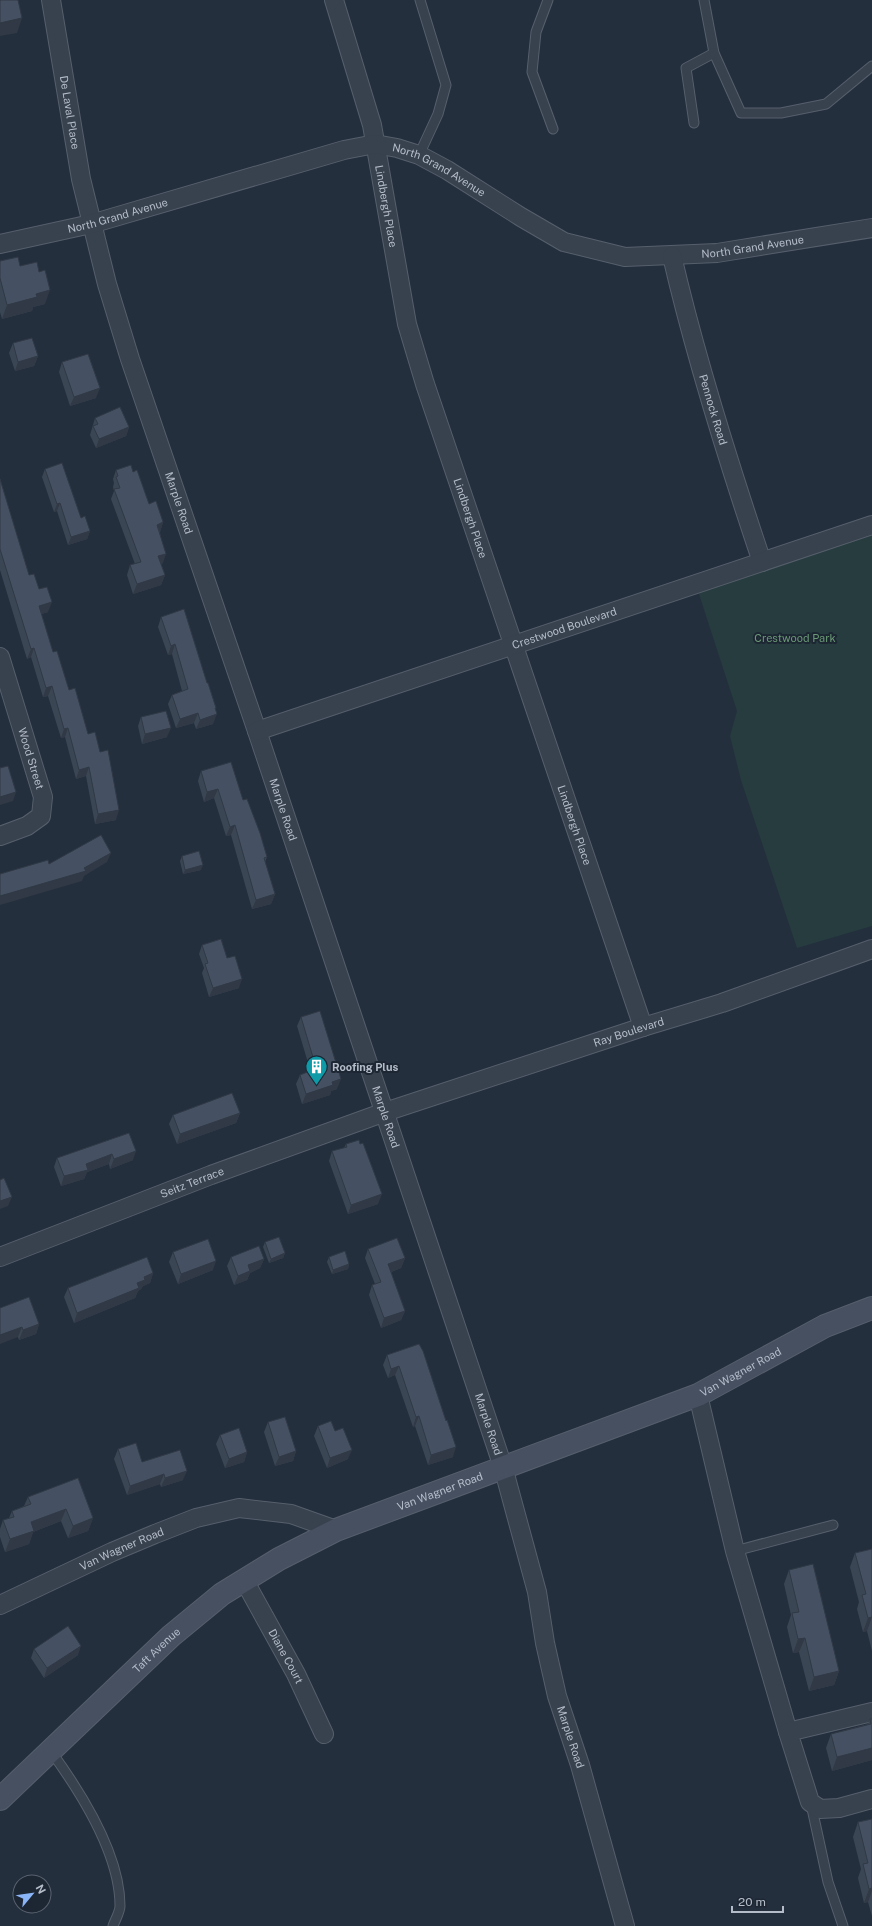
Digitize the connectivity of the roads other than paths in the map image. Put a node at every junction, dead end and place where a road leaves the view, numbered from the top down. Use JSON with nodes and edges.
{"nodes":[{"id":1,"x":52,"y":0,"type":"edge"},
{"id":2,"x":334,"y":0,"type":"edge"},
{"id":3,"x":420,"y":0,"type":"edge"},
{"id":4,"x":548,"y":0,"type":"edge"},
{"id":5,"x":704,"y":0,"type":"edge"},
{"id":6,"x":714,"y":53,"type":"junction"},
{"id":7,"x":872,"y":66,"type":"edge"},
{"id":8,"x":694,"y":123,"type":"dead end"},
{"id":9,"x":553,"y":129,"type":"dead end"},
{"id":10,"x":375,"y":144,"type":"junction"},
{"id":11,"x":419,"y":155,"type":"junction"},
{"id":12,"x":91,"y":224,"type":"junction"},
{"id":13,"x":872,"y":228,"type":"edge"},
{"id":14,"x":0,"y":244,"type":"edge"},
{"id":15,"x":672,"y":256,"type":"junction"},
{"id":16,"x":872,"y":525,"type":"edge"},
{"id":17,"x":762,"y":562,"type":"junction"},
{"id":18,"x":513,"y":645,"type":"junction"},
{"id":19,"x":0,"y":657,"type":"edge"},
{"id":20,"x":257,"y":731,"type":"junction"},
{"id":21,"x":0,"y":836,"type":"edge"},
{"id":22,"x":872,"y":950,"type":"edge"},
{"id":23,"x":643,"y":1027,"type":"junction"},
{"id":24,"x":385,"y":1112,"type":"junction"},
{"id":25,"x":0,"y":1257,"type":"edge"},
{"id":26,"x":872,"y":1308,"type":"edge"},
{"id":27,"x":698,"y":1395,"type":"junction"},
{"id":28,"x":503,"y":1467,"type":"junction"},
{"id":29,"x":833,"y":1525,"type":"dead end"},
{"id":30,"x":336,"y":1530,"type":"junction"},
{"id":31,"x":735,"y":1551,"type":"junction"},
{"id":32,"x":244,"y":1580,"type":"junction"},
{"id":33,"x":0,"y":1605,"type":"edge"},
{"id":34,"x":872,"y":1712,"type":"edge"},
{"id":35,"x":788,"y":1732,"type":"junction"},
{"id":36,"x":324,"y":1734,"type":"dead end"},
{"id":37,"x":50,"y":1750,"type":"junction"},
{"id":38,"x":0,"y":1799,"type":"edge"},
{"id":39,"x":872,"y":1799,"type":"edge"},
{"id":40,"x":810,"y":1802,"type":"junction"},
{"id":41,"x":113,"y":1926,"type":"edge"},
{"id":42,"x":625,"y":1926,"type":"edge"},
{"id":43,"x":843,"y":1926,"type":"edge"}],
"edges":[{"from":1,"to":12,"type":"street","name":"De Laval Place"},
{"from":2,"to":10,"type":"street","name":"Lindbergh Place"},
{"from":3,"to":11,"type":"lane"},
{"from":4,"to":9,"type":"lane"},
{"from":5,"to":6,"type":"lane"},
{"from":6,"to":7,"type":"lane"},
{"from":6,"to":8,"type":"lane"},
{"from":10,"to":11,"type":"street","name":"North Grand Avenue"},
{"from":10,"to":12,"type":"street","name":"North Grand Avenue"},
{"from":10,"to":18,"type":"street","name":"Lindbergh Place"},
{"from":11,"to":15,"type":"street","name":"North Grand Avenue"},
{"from":12,"to":14,"type":"street","name":"North Grand Avenue"},
{"from":12,"to":20,"type":"street","name":"Marple Road"},
{"from":13,"to":15,"type":"street","name":"North Grand Avenue"},
{"from":15,"to":17,"type":"street","name":"Pennock Road"},
{"from":16,"to":17,"type":"street","name":"Crestwood Boulevard"},
{"from":17,"to":18,"type":"street","name":"Crestwood Boulevard"},
{"from":18,"to":20,"type":"street","name":"Crestwood Boulevard"},
{"from":18,"to":23,"type":"street","name":"Lindbergh Place"},
{"from":19,"to":21,"type":"street","name":"Wood Street"},
{"from":20,"to":24,"type":"street","name":"Marple Road"},
{"from":22,"to":23,"type":"street","name":"Ray Boulevard"},
{"from":23,"to":24,"type":"street","name":"Ray Boulevard"},
{"from":24,"to":25,"type":"street","name":"Seitz Terrace"},
{"from":24,"to":28,"type":"street","name":"Marple Road"},
{"from":26,"to":27,"type":"street","name":"Van Wagner Road"},
{"from":27,"to":28,"type":"street","name":"Van Wagner Road"},
{"from":27,"to":31,"type":"street"},
{"from":28,"to":30,"type":"street","name":"Van Wagner Road"},
{"from":28,"to":42,"type":"street","name":"Marple Road"},
{"from":29,"to":31,"type":"lane"},
{"from":30,"to":32,"type":"street","name":"Taft Avenue"},
{"from":30,"to":33,"type":"street","name":"Van Wagner Road"},
{"from":31,"to":35,"type":"street"},
{"from":32,"to":36,"type":"street","name":"Diane Court"},
{"from":32,"to":37,"type":"street","name":"Taft Avenue"},
{"from":34,"to":35,"type":"street"},
{"from":35,"to":40,"type":"street"},
{"from":37,"to":38,"type":"street","name":"Taft Avenue"},
{"from":37,"to":41,"type":"lane"},
{"from":39,"to":40,"type":"street"},
{"from":40,"to":43,"type":"lane"}]}
